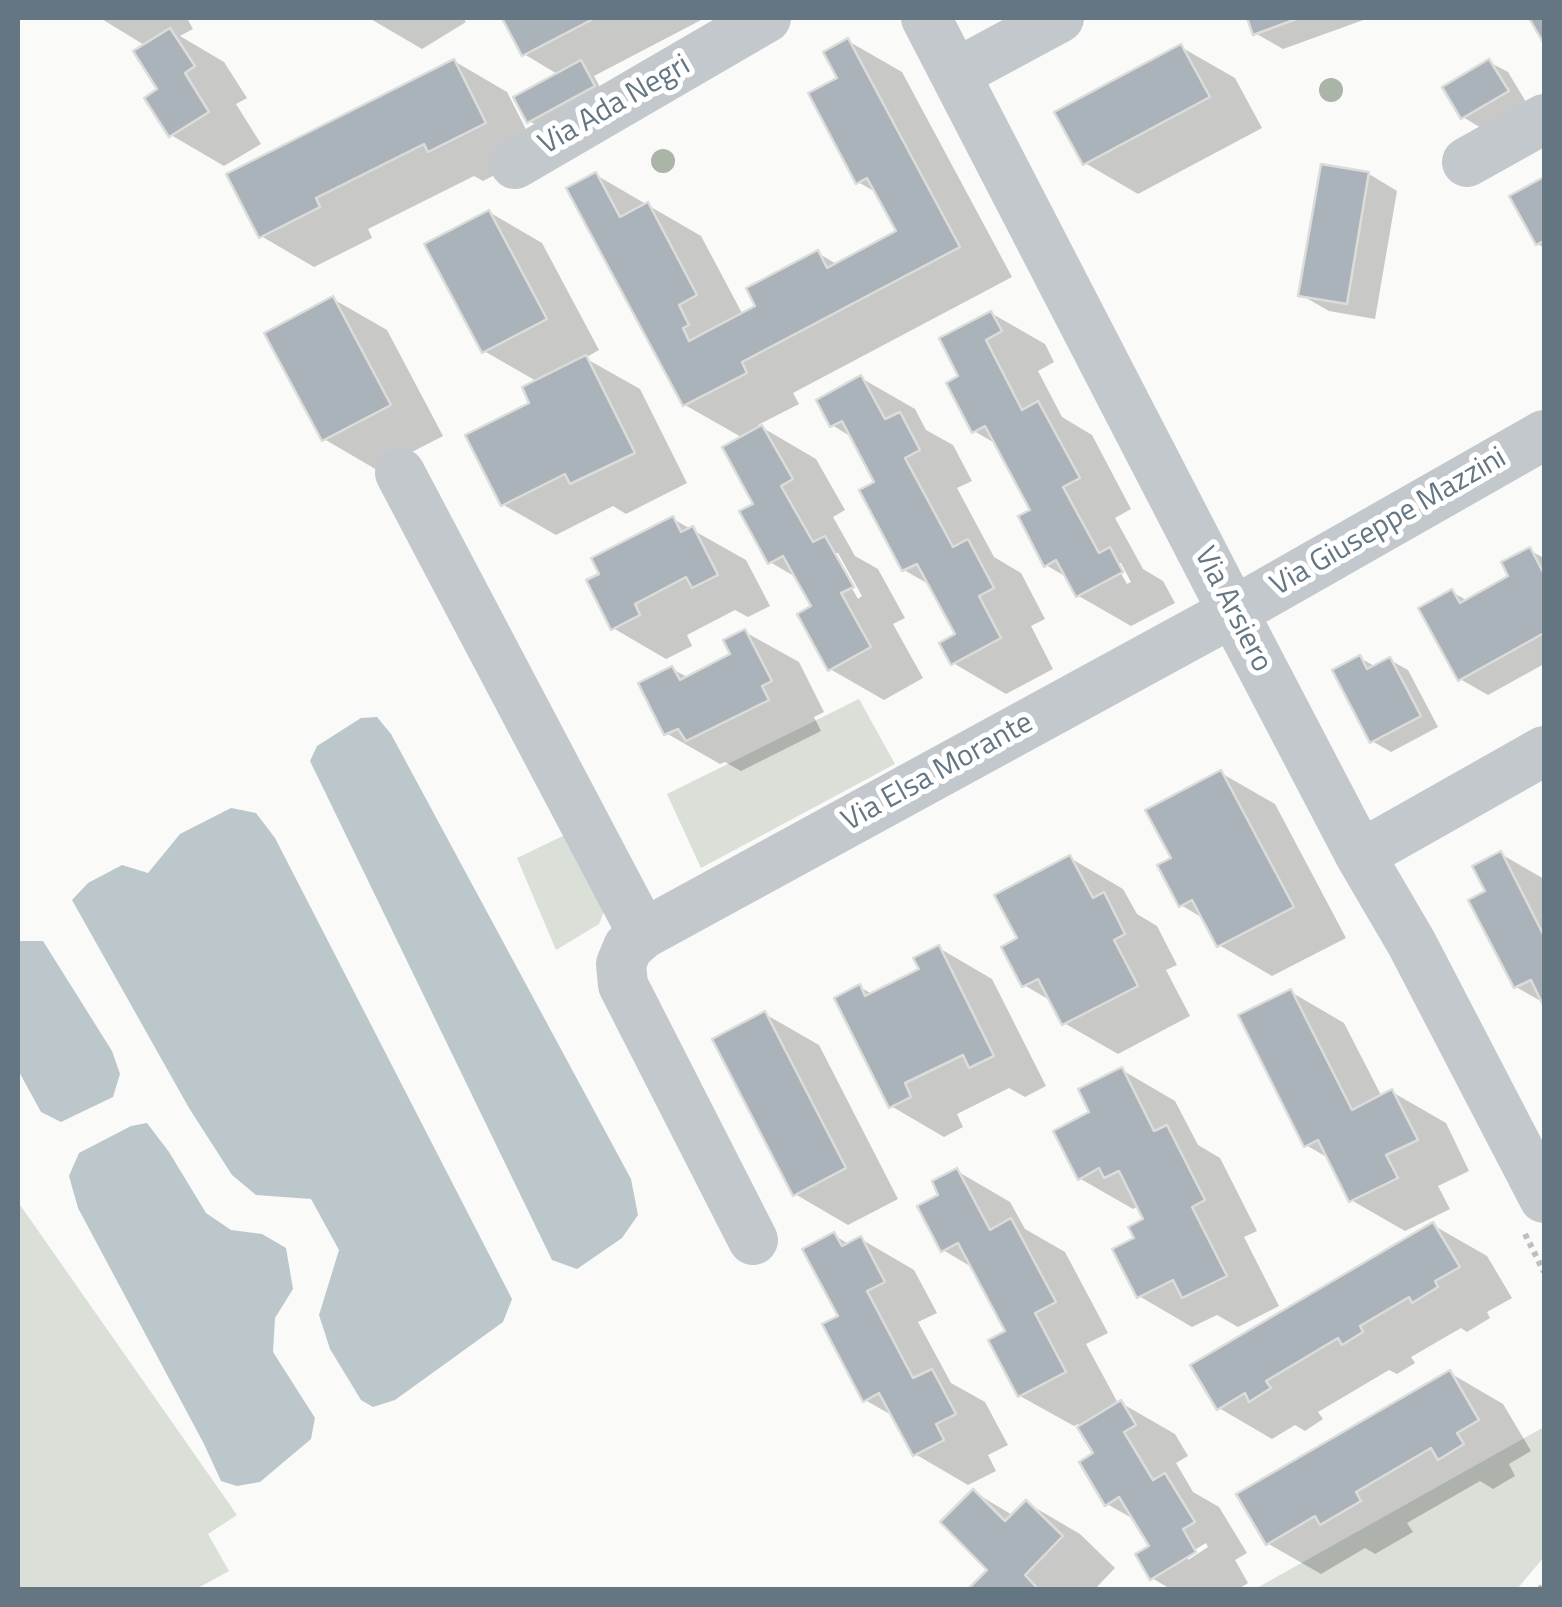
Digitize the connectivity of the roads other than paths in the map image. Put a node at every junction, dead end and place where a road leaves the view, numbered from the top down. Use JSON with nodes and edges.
{"nodes":[{"id":1,"x":766,"y":18,"type":"edge"},
{"id":2,"x":926,"y":18,"type":"edge"},
{"id":3,"x":1059,"y":18,"type":"edge"},
{"id":4,"x":955,"y":74,"type":"junction"},
{"id":5,"x":1544,"y":119,"type":"edge"},
{"id":6,"x":1467,"y":162,"type":"dead end"},
{"id":7,"x":515,"y":164,"type":"dead end"},
{"id":8,"x":1544,"y":434,"type":"edge"},
{"id":9,"x":400,"y":473,"type":"dead end"},
{"id":10,"x":1232,"y":612,"type":"junction"},
{"id":11,"x":1544,"y":751,"type":"edge"},
{"id":12,"x":1360,"y":855,"type":"junction"},
{"id":13,"x":642,"y":934,"type":"junction"},
{"id":14,"x":1544,"y":1198,"type":"edge"},
{"id":15,"x":753,"y":1240,"type":"dead end"}],
"edges":[{"from":1,"to":7,"type":"street","name":"Via Ada Negri"},
{"from":2,"to":4,"type":"street","name":"Via Arsiero"},
{"from":3,"to":4,"type":"street"},
{"from":4,"to":10,"type":"street","name":"Via Arsiero"},
{"from":5,"to":6,"type":"street"},
{"from":8,"to":10,"type":"street","name":"Via Giuseppe Mazzini"},
{"from":9,"to":13,"type":"street"},
{"from":10,"to":12,"type":"street","name":"Via Arsiero"},
{"from":10,"to":13,"type":"street","name":"Via Elsa Morante"},
{"from":11,"to":12,"type":"street"},
{"from":12,"to":14,"type":"street","name":"Via Arsiero"},
{"from":13,"to":15,"type":"street"}]}
